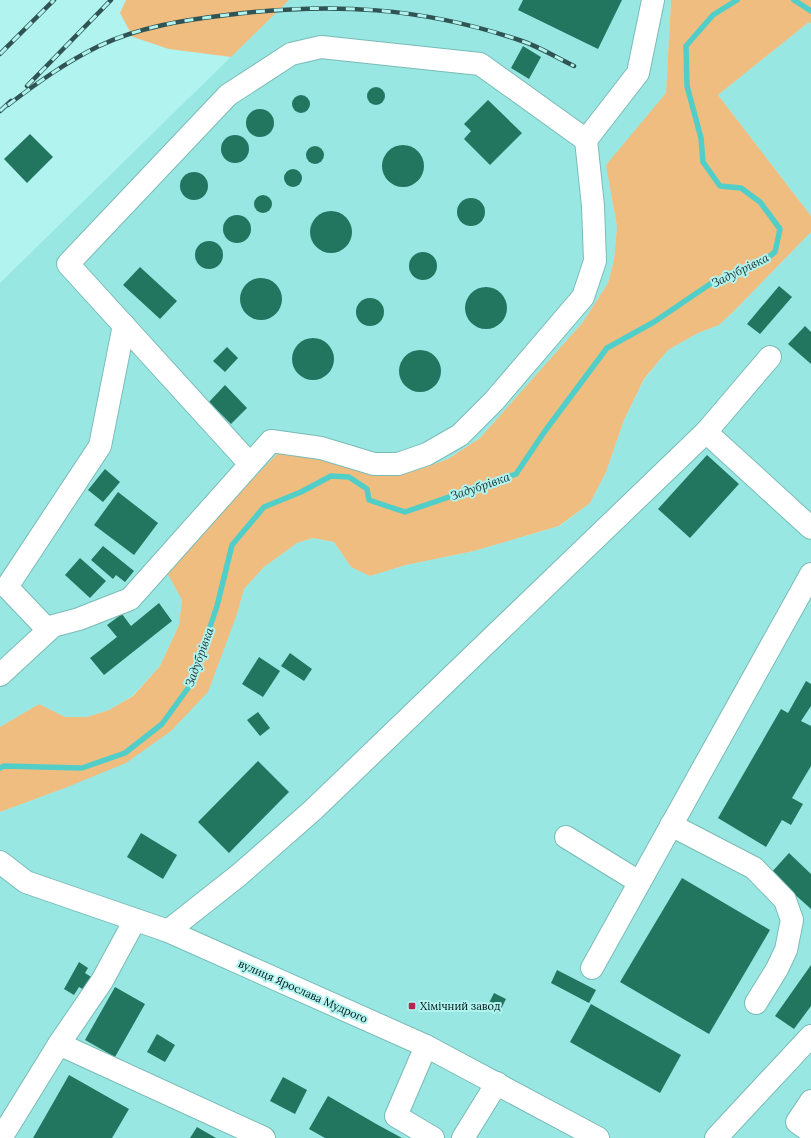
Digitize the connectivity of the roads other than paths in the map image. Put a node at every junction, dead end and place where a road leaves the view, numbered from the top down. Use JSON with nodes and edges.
{"nodes":[{"id":1,"x":652,"y":0,"type":"edge"},
{"id":2,"x":586,"y":140,"type":"junction"},
{"id":3,"x":124,"y":325,"type":"junction"},
{"id":4,"x":770,"y":357,"type":"dead end"},
{"id":5,"x":706,"y":432,"type":"junction"},
{"id":6,"x":250,"y":464,"type":"junction"},
{"id":7,"x":811,"y":528,"type":"edge"},
{"id":8,"x":811,"y":574,"type":"edge"},
{"id":9,"x":3,"y":590,"type":"edge"},
{"id":10,"x":48,"y":630,"type":"junction"},
{"id":11,"x":0,"y":675,"type":"edge"},
{"id":12,"x":672,"y":825,"type":"junction"},
{"id":13,"x":566,"y":837,"type":"dead end"},
{"id":14,"x":0,"y":862,"type":"edge"},
{"id":15,"x":640,"y":882,"type":"junction"},
{"id":16,"x":135,"y":920,"type":"junction"},
{"id":17,"x":168,"y":931,"type":"junction"},
{"id":18,"x":592,"y":968,"type":"dead end"},
{"id":19,"x":756,"y":1002,"type":"dead end"},
{"id":20,"x":811,"y":1036,"type":"edge"},
{"id":21,"x":60,"y":1044,"type":"junction"},
{"id":22,"x":426,"y":1046,"type":"junction"},
{"id":23,"x":497,"y":1083,"type":"junction"},
{"id":24,"x":811,"y":1101,"type":"edge"},
{"id":25,"x":811,"y":1132,"type":"edge"},
{"id":26,"x":1,"y":1138,"type":"edge"},
{"id":27,"x":264,"y":1138,"type":"edge"},
{"id":28,"x":434,"y":1138,"type":"edge"},
{"id":29,"x":463,"y":1138,"type":"edge"},
{"id":30,"x":598,"y":1138,"type":"edge"},
{"id":31,"x":716,"y":1138,"type":"edge"}],
"edges":[{"from":1,"to":2,"type":"main road"},
{"from":2,"to":3,"type":"main road"},
{"from":2,"to":6,"type":"main road"},
{"from":3,"to":6,"type":"main road"},
{"from":3,"to":9,"type":"main road"},
{"from":4,"to":5,"type":"main road"},
{"from":5,"to":7,"type":"main road"},
{"from":5,"to":17,"type":"main road"},
{"from":6,"to":10,"type":"main road"},
{"from":8,"to":12,"type":"main road"},
{"from":9,"to":10,"type":"main road"},
{"from":10,"to":11,"type":"main road"},
{"from":12,"to":15,"type":"main road"},
{"from":12,"to":19,"type":"main road"},
{"from":13,"to":15,"type":"main road"},
{"from":14,"to":16,"type":"main road","name":"вулиця Ярослава Мудрого"},
{"from":15,"to":18,"type":"main road"},
{"from":16,"to":17,"type":"main road","name":"вулиця Ярослава Мудрого"},
{"from":16,"to":21,"type":"main road"},
{"from":17,"to":22,"type":"main road","name":"вулиця Ярослава Мудрого"},
{"from":20,"to":31,"type":"main road"},
{"from":21,"to":26,"type":"main road"},
{"from":21,"to":27,"type":"main road"},
{"from":22,"to":23,"type":"main road","name":"вулиця Ярослава Мудрого"},
{"from":22,"to":28,"type":"main road"},
{"from":23,"to":29,"type":"main road"},
{"from":23,"to":30,"type":"main road","name":"вулиця Ярослава Мудрого"},
{"from":24,"to":25,"type":"main road"}]}
